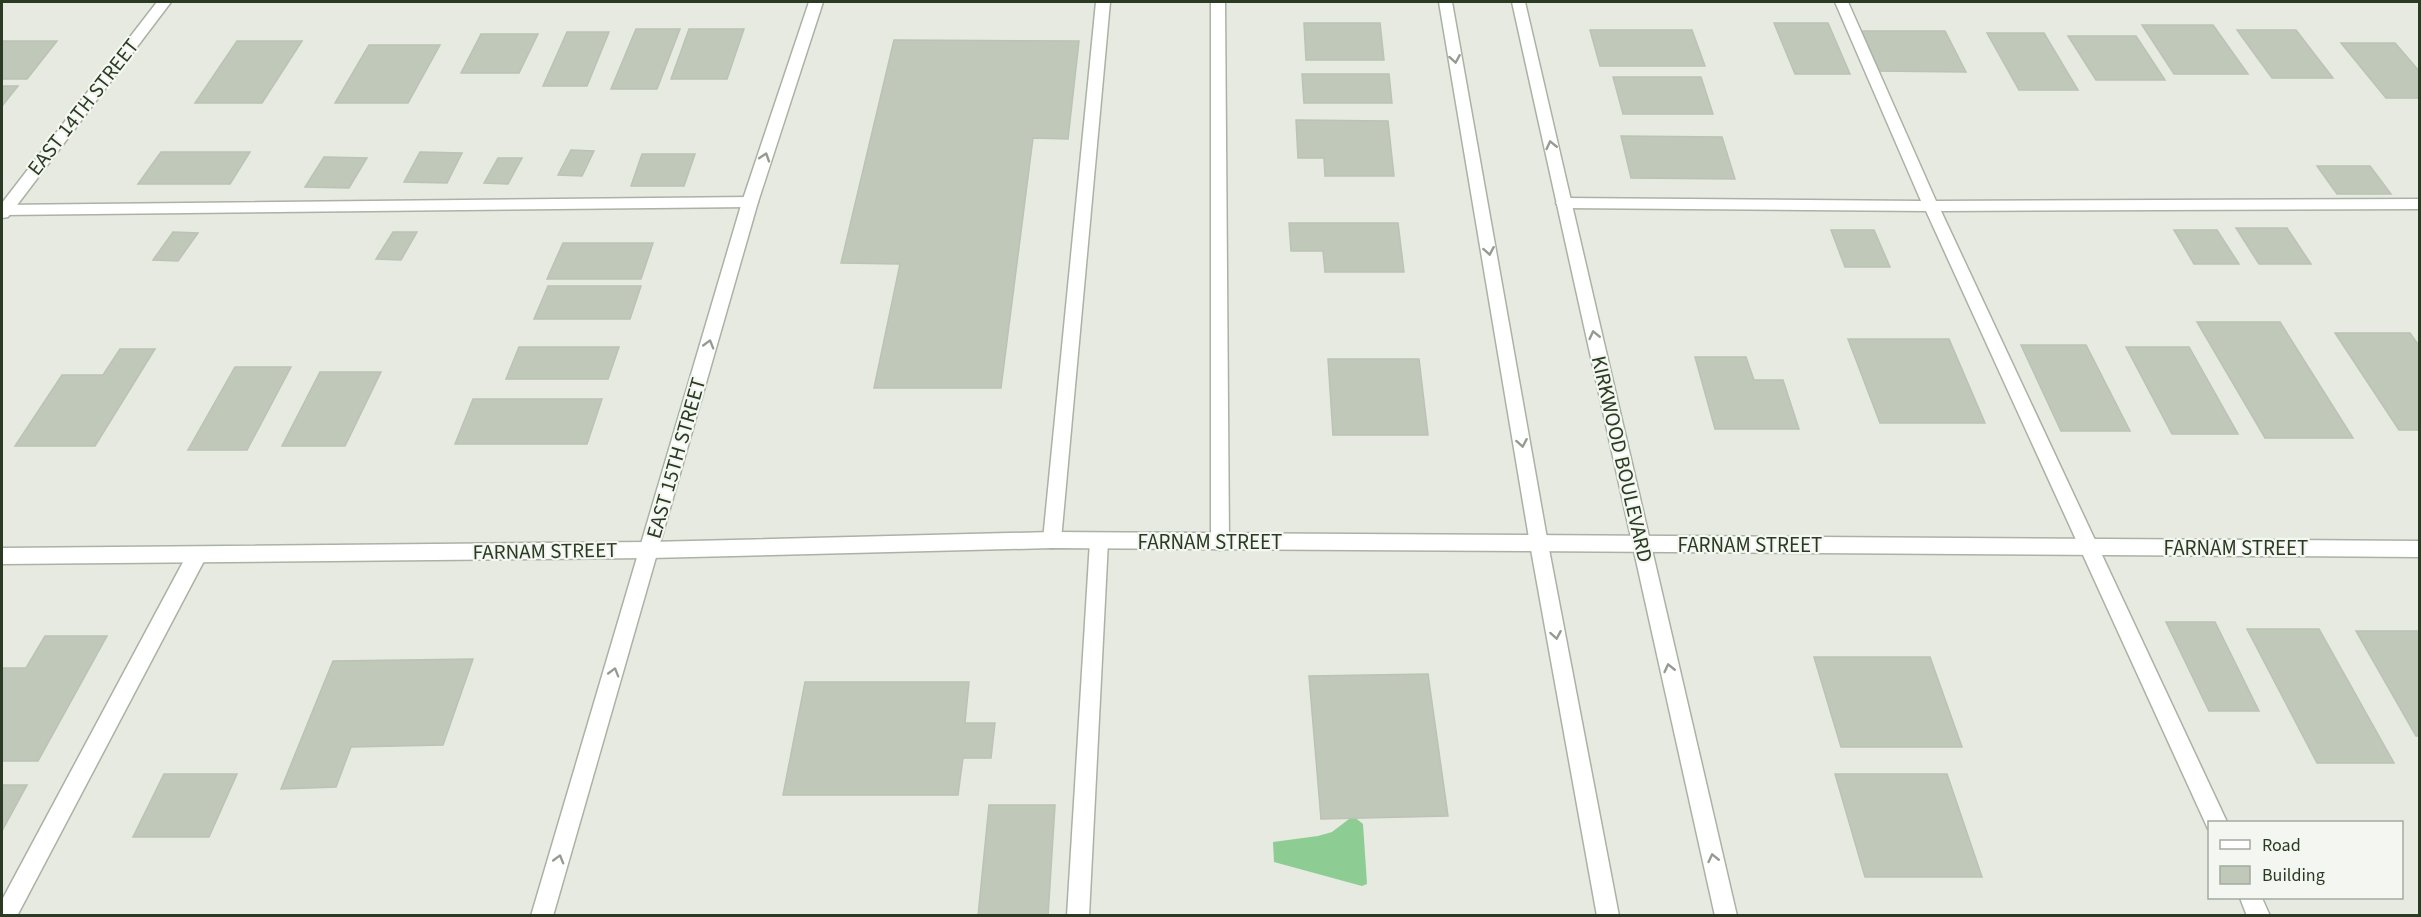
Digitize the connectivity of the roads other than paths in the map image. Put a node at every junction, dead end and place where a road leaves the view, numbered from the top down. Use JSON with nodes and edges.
{"nodes":[{"id":1,"x":164,"y":2,"type":"edge"},
{"id":2,"x":816,"y":2,"type":"edge"},
{"id":3,"x":1103,"y":2,"type":"edge"},
{"id":4,"x":1218,"y":2,"type":"edge"},
{"id":5,"x":1445,"y":2,"type":"edge"},
{"id":6,"x":1518,"y":2,"type":"edge"},
{"id":7,"x":1841,"y":2,"type":"edge"},
{"id":8,"x":750,"y":202,"type":"junction"},
{"id":9,"x":1564,"y":203,"type":"junction"},
{"id":10,"x":2420,"y":204,"type":"edge"},
{"id":11,"x":1931,"y":206,"type":"junction"},
{"id":12,"x":2,"y":211,"type":"edge"},
{"id":13,"x":1052,"y":540,"type":"junction"},
{"id":14,"x":1098,"y":541,"type":"junction"},
{"id":15,"x":1221,"y":542,"type":"junction"},
{"id":16,"x":1539,"y":544,"type":"junction"},
{"id":17,"x":1641,"y":544,"type":"junction"},
{"id":18,"x":2089,"y":547,"type":"junction"},
{"id":19,"x":2420,"y":549,"type":"edge"},
{"id":20,"x":650,"y":550,"type":"junction"},
{"id":21,"x":197,"y":555,"type":"junction"},
{"id":22,"x":2,"y":556,"type":"edge"},
{"id":23,"x":2217,"y":821,"type":"edge"},
{"id":24,"x":2252,"y":899,"type":"edge"},
{"id":25,"x":6,"y":915,"type":"edge"},
{"id":26,"x":542,"y":915,"type":"edge"},
{"id":27,"x":1078,"y":915,"type":"edge"},
{"id":28,"x":1608,"y":915,"type":"edge"},
{"id":29,"x":1726,"y":915,"type":"edge"},
{"id":30,"x":2259,"y":915,"type":"edge"}],
"edges":[{"from":1,"to":12,"type":"street","name":"EAST 14TH STREET"},
{"from":8,"to":2,"type":"street","name":"EAST 15TH STREET","one_way":true},
{"from":3,"to":13,"type":"street"},
{"from":4,"to":15,"type":"street"},
{"from":5,"to":16,"type":"street","one_way":true},
{"from":9,"to":6,"type":"street","name":"KIRKWOOD BOULEVARD","one_way":true},
{"from":7,"to":11,"type":"street"},
{"from":8,"to":12,"type":"street"},
{"from":20,"to":8,"type":"street","name":"EAST 15TH STREET","one_way":true},
{"from":9,"to":11,"type":"street"},
{"from":17,"to":9,"type":"street","name":"KIRKWOOD BOULEVARD","one_way":true},
{"from":10,"to":11,"type":"street"},
{"from":11,"to":18,"type":"street"},
{"from":13,"to":14,"type":"street","name":"FARNAM STREET"},
{"from":13,"to":20,"type":"street","name":"FARNAM STREET"},
{"from":14,"to":15,"type":"street","name":"FARNAM STREET"},
{"from":14,"to":27,"type":"street"},
{"from":15,"to":16,"type":"street","name":"FARNAM STREET"},
{"from":16,"to":17,"type":"street","name":"FARNAM STREET"},
{"from":16,"to":28,"type":"street","one_way":true},
{"from":17,"to":18,"type":"street","name":"FARNAM STREET"},
{"from":29,"to":17,"type":"street","name":"KIRKWOOD BOULEVARD","one_way":true},
{"from":18,"to":19,"type":"street","name":"FARNAM STREET"},
{"from":18,"to":23,"type":"street"},
{"from":20,"to":21,"type":"street","name":"FARNAM STREET"},
{"from":26,"to":20,"type":"street","name":"EAST 15TH STREET","one_way":true},
{"from":21,"to":22,"type":"street","name":"FARNAM STREET"},
{"from":21,"to":25,"type":"street"},
{"from":24,"to":30,"type":"street"}]}
